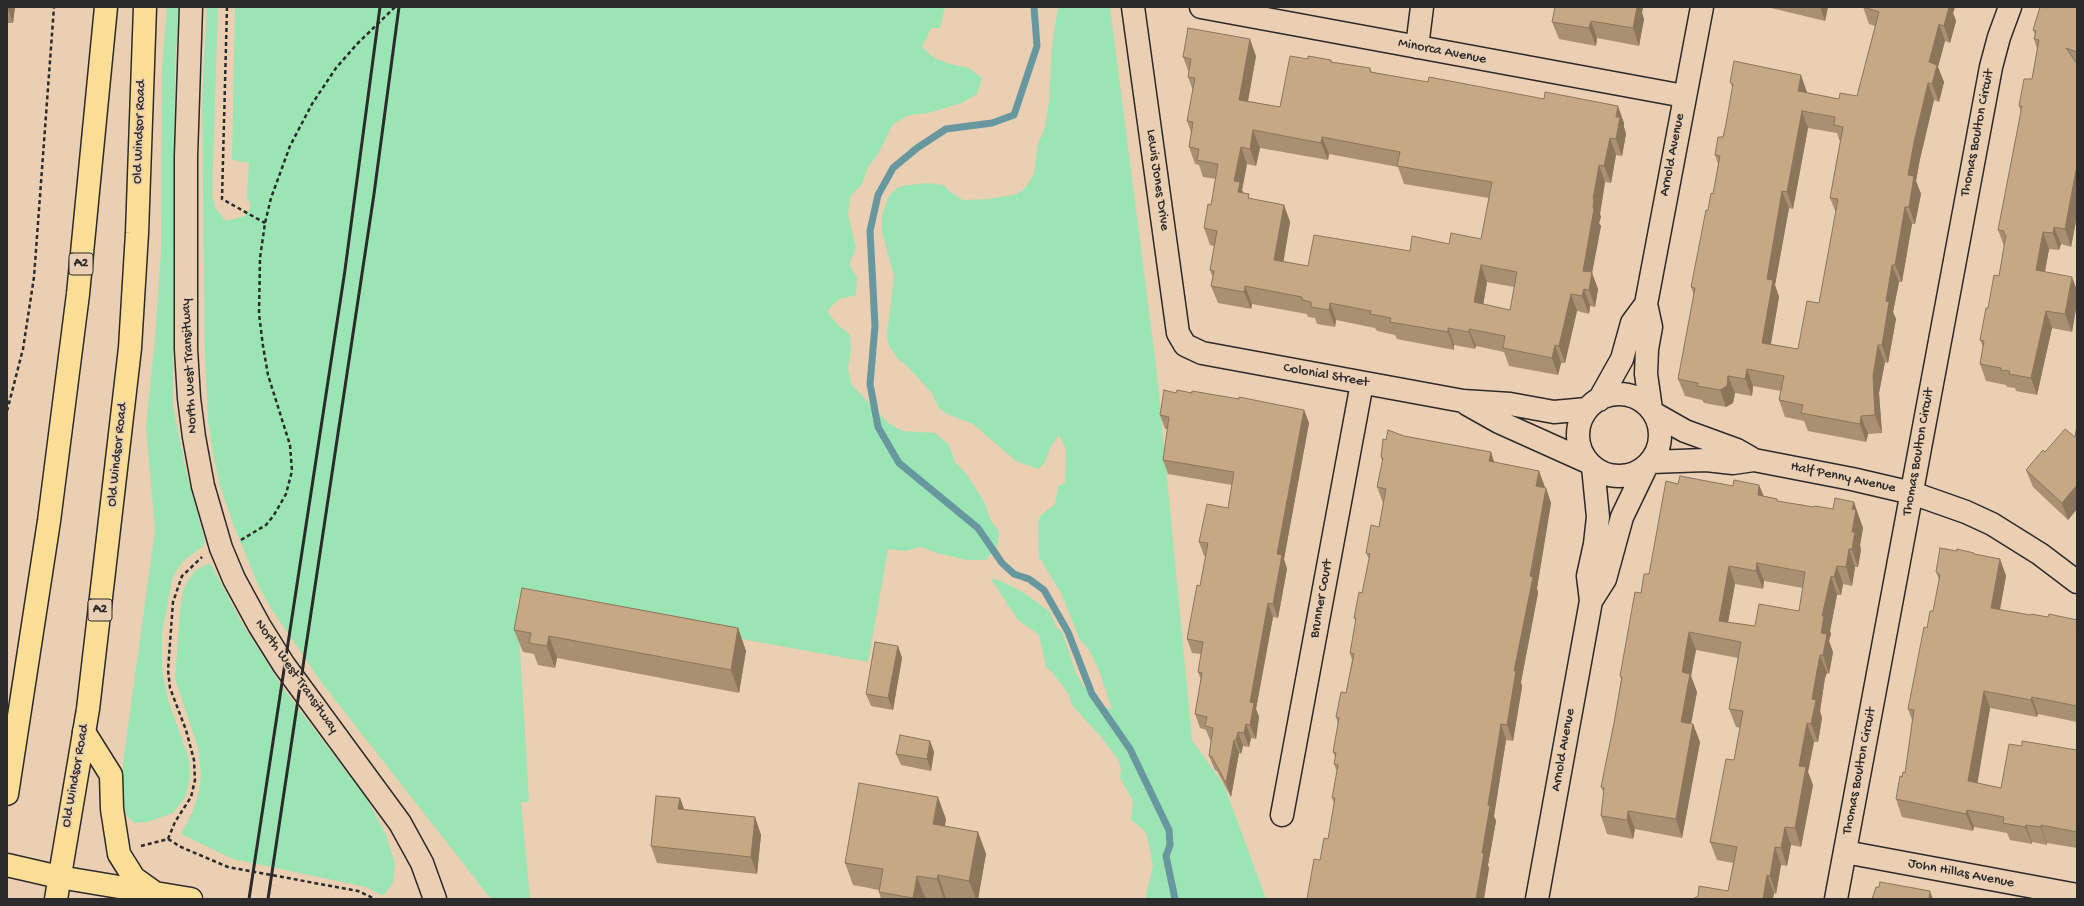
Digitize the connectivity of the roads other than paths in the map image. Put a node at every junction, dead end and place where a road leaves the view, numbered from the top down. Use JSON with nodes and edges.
{"nodes":[{"id":1,"x":106,"y":7,"type":"edge"},
{"id":2,"x":145,"y":7,"type":"edge"},
{"id":3,"x":191,"y":7,"type":"edge"},
{"id":4,"x":1133,"y":7,"type":"edge"},
{"id":5,"x":1201,"y":7,"type":"edge"},
{"id":6,"x":1422,"y":7,"type":"edge"},
{"id":7,"x":1702,"y":7,"type":"edge"},
{"id":8,"x":2010,"y":7,"type":"edge"},
{"id":9,"x":1417,"y":48,"type":"junction"},
{"id":10,"x":1684,"y":96,"type":"junction"},
{"id":11,"x":1646,"y":304,"type":"junction"},
{"id":12,"x":1190,"y":349,"type":"joint"},
{"id":13,"x":1362,"y":382,"type":"junction"},
{"id":14,"x":1463,"y":401,"type":"junction"},
{"id":15,"x":1593,"y":404,"type":"junction"},
{"id":16,"x":1653,"y":412,"type":"junction"},
{"id":17,"x":1754,"y":460,"type":"junction"},
{"id":18,"x":1591,"y":464,"type":"junction"},
{"id":19,"x":1649,"y":464,"type":"junction"},
{"id":20,"x":1912,"y":493,"type":"junction"},
{"id":21,"x":2077,"y":582,"type":"edge"},
{"id":22,"x":1591,"y":601,"type":"junction"},
{"id":23,"x":84,"y":732,"type":"junction"},
{"id":24,"x":11,"y":752,"type":"edge"},
{"id":25,"x":7,"y":794,"type":"edge"},
{"id":26,"x":1282,"y":815,"type":"dead end"},
{"id":27,"x":1845,"y":852,"type":"junction"},
{"id":28,"x":7,"y":865,"type":"edge"},
{"id":29,"x":59,"y":877,"type":"junction"},
{"id":30,"x":155,"y":893,"type":"junction"},
{"id":31,"x":2077,"y":895,"type":"edge"},
{"id":32,"x":56,"y":899,"type":"edge"},
{"id":33,"x":191,"y":899,"type":"edge"},
{"id":34,"x":435,"y":899,"type":"edge"},
{"id":35,"x":1537,"y":899,"type":"edge"},
{"id":36,"x":1836,"y":899,"type":"edge"}],
"edges":[{"from":1,"to":24,"type":"main road","number":"A2"},
{"from":2,"to":23,"type":"main road","name":"Old Windsor Road","number":"A2"},
{"from":3,"to":34,"type":"street","name":"North West Transitway"},
{"from":4,"to":12,"type":"street","name":"Lewis Jones Drive"},
{"from":5,"to":9,"type":"street","name":"Minorca Avenue"},
{"from":6,"to":9,"type":"street"},
{"from":7,"to":10,"type":"street","name":"Arnold Avenue"},
{"from":8,"to":20,"type":"street","name":"Thomas Boulton Circuit"},
{"from":9,"to":10,"type":"street","name":"Minorca Avenue"},
{"from":10,"to":11,"type":"street","name":"Arnold Avenue"},
{"from":11,"to":15,"type":"street","name":"Arnold Avenue"},
{"from":11,"to":16,"type":"street","name":"Arnold Avenue"},
{"from":12,"to":13,"type":"street","name":"Colonial Street"},
{"from":13,"to":14,"type":"street","name":"Colonial Street"},
{"from":13,"to":26,"type":"street","name":"Brunner Court"},
{"from":14,"to":15,"type":"street","name":"Colonial Street"},
{"from":14,"to":18,"type":"street","name":"Colonial Street"},
{"from":15,"to":16,"type":"street"},
{"from":15,"to":18,"type":"street"},
{"from":16,"to":17,"type":"street","name":"Half Penny Avenue"},
{"from":16,"to":19,"type":"street"},
{"from":17,"to":19,"type":"street","name":"Half Penny Avenue"},
{"from":17,"to":20,"type":"street","name":"Half Penny Avenue"},
{"from":18,"to":19,"type":"street"},
{"from":18,"to":22,"type":"street","name":"Arnold Avenue"},
{"from":19,"to":22,"type":"street","name":"Arnold Avenue"},
{"from":20,"to":21,"type":"street","name":"Half Penny Avenue"},
{"from":20,"to":27,"type":"street","name":"Thomas Boulton Circuit"},
{"from":22,"to":35,"type":"street","name":"Arnold Avenue"},
{"from":23,"to":29,"type":"main road","name":"Old Windsor Road","number":"A2"},
{"from":23,"to":30,"type":"main road"},
{"from":24,"to":25,"type":"main road","number":"A2"},
{"from":27,"to":31,"type":"street","name":"John Hillas Avenue"},
{"from":27,"to":36,"type":"street","name":"Thomas Boulton Circuit"},
{"from":28,"to":29,"type":"main road"},
{"from":29,"to":30,"type":"main road"},
{"from":29,"to":32,"type":"main road","name":"Old Windsor Road","number":"A2"},
{"from":30,"to":33,"type":"main road"}]}
